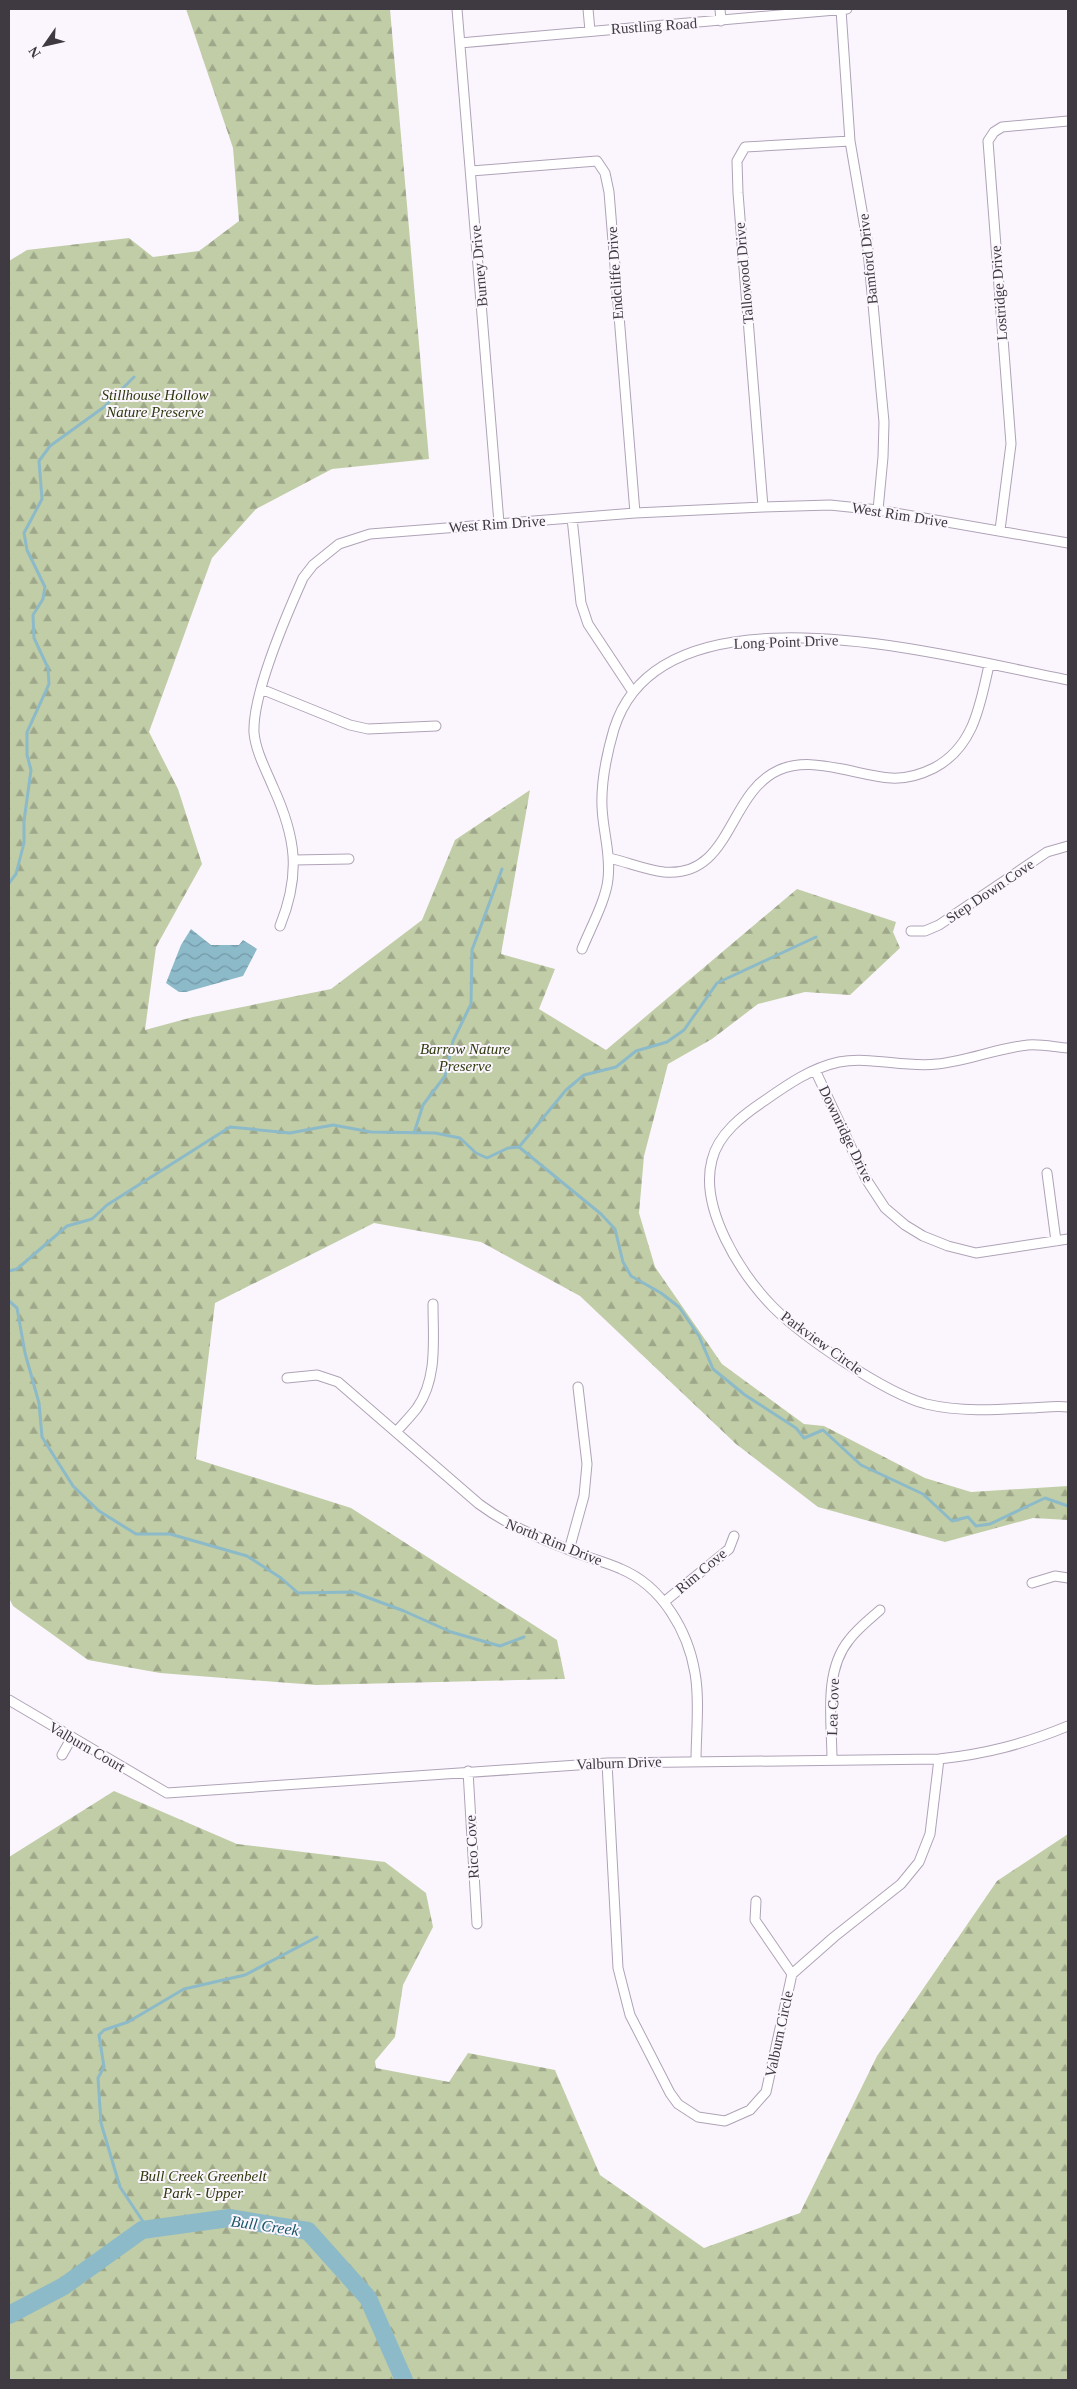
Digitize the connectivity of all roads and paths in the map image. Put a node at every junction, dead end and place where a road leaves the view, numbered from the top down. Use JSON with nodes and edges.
{"nodes":[{"id":1,"x":457,"y":9,"type":"edge"},
{"id":2,"x":588,"y":9,"type":"edge"},
{"id":3,"x":720,"y":9,"type":"edge"},
{"id":4,"x":844,"y":9,"type":"edge"},
{"id":5,"x":721,"y":21,"type":"junction"},
{"id":6,"x":590,"y":31,"type":"junction"},
{"id":7,"x":460,"y":43,"type":"junction"},
{"id":8,"x":1068,"y":121,"type":"edge"},
{"id":9,"x":850,"y":141,"type":"junction"},
{"id":10,"x":471,"y":171,"type":"junction"},
{"id":11,"x":763,"y":507,"type":"junction"},
{"id":12,"x":878,"y":510,"type":"junction"},
{"id":13,"x":635,"y":513,"type":"junction"},
{"id":14,"x":572,"y":518,"type":"junction"},
{"id":15,"x":499,"y":523,"type":"junction"},
{"id":16,"x":1000,"y":530,"type":"junction"},
{"id":17,"x":1068,"y":543,"type":"edge"},
{"id":18,"x":989,"y":665,"type":"junction"},
{"id":19,"x":1068,"y":680,"type":"edge"},
{"id":20,"x":261,"y":689,"type":"junction"},
{"id":21,"x":633,"y":692,"type":"junction"},
{"id":22,"x":436,"y":726,"type":"dead end"},
{"id":23,"x":1068,"y":846,"type":"edge"},
{"id":24,"x":609,"y":858,"type":"junction"},
{"id":25,"x":294,"y":860,"type":"junction"},
{"id":26,"x":349,"y":860,"type":"dead end"},
{"id":27,"x":280,"y":926,"type":"dead end"},
{"id":28,"x":911,"y":931,"type":"dead end"},
{"id":29,"x":582,"y":950,"type":"dead end"},
{"id":30,"x":1068,"y":1048,"type":"edge"},
{"id":31,"x":815,"y":1070,"type":"junction"},
{"id":32,"x":1047,"y":1173,"type":"dead end"},
{"id":33,"x":1068,"y":1239,"type":"edge"},
{"id":34,"x":1056,"y":1241,"type":"junction"},
{"id":35,"x":433,"y":1304,"type":"dead end"},
{"id":36,"x":287,"y":1378,"type":"dead end"},
{"id":37,"x":578,"y":1387,"type":"dead end"},
{"id":38,"x":1068,"y":1407,"type":"edge"},
{"id":39,"x":396,"y":1432,"type":"junction"},
{"id":40,"x":734,"y":1536,"type":"dead end"},
{"id":41,"x":569,"y":1550,"type":"junction"},
{"id":42,"x":1068,"y":1578,"type":"edge"},
{"id":43,"x":1032,"y":1583,"type":"dead end"},
{"id":44,"x":664,"y":1602,"type":"junction"},
{"id":45,"x":880,"y":1610,"type":"dead end"},
{"id":46,"x":9,"y":1700,"type":"edge"},
{"id":47,"x":1068,"y":1726,"type":"edge"},
{"id":48,"x":71,"y":1739,"type":"junction"},
{"id":49,"x":62,"y":1755,"type":"dead end"},
{"id":50,"x":939,"y":1759,"type":"junction"},
{"id":51,"x":832,"y":1760,"type":"junction"},
{"id":52,"x":696,"y":1761,"type":"junction"},
{"id":53,"x":607,"y":1763,"type":"junction"},
{"id":54,"x":468,"y":1771,"type":"junction"},
{"id":55,"x":166,"y":1792,"type":"joint"},
{"id":56,"x":756,"y":1901,"type":"dead end"},
{"id":57,"x":477,"y":1924,"type":"dead end"},
{"id":58,"x":792,"y":1974,"type":"junction"}],
"edges":[{"from":1,"to":7,"type":"street","name":"Burney Drive"},
{"from":2,"to":6,"type":"street"},
{"from":3,"to":5,"type":"street"},
{"from":4,"to":5,"type":"street","name":"Rustling Road"},
{"from":4,"to":9,"type":"street","name":"Bamford Drive"},
{"from":5,"to":6,"type":"street","name":"Rustling Road"},
{"from":6,"to":7,"type":"street","name":"Rustling Road"},
{"from":7,"to":10,"type":"street","name":"Burney Drive"},
{"from":8,"to":16,"type":"street","name":"Lostridge Drive"},
{"from":9,"to":11,"type":"street","name":"Tallowood Drive"},
{"from":9,"to":12,"type":"street","name":"Bamford Drive"},
{"from":10,"to":13,"type":"street","name":"Endcliffe Drive"},
{"from":10,"to":15,"type":"street","name":"Burney Drive"},
{"from":11,"to":12,"type":"street","name":"West Rim Drive"},
{"from":11,"to":13,"type":"street","name":"West Rim Drive"},
{"from":12,"to":16,"type":"street","name":"West Rim Drive"},
{"from":13,"to":14,"type":"street","name":"West Rim Drive"},
{"from":14,"to":15,"type":"street","name":"West Rim Drive"},
{"from":14,"to":21,"type":"street"},
{"from":15,"to":20,"type":"street","name":"West Rim Drive"},
{"from":16,"to":17,"type":"street","name":"West Rim Drive"},
{"from":18,"to":19,"type":"street","name":"Long Point Drive"},
{"from":18,"to":21,"type":"street","name":"Long Point Drive"},
{"from":18,"to":24,"type":"street"},
{"from":20,"to":22,"type":"street"},
{"from":20,"to":25,"type":"street","name":"West Rim Drive"},
{"from":21,"to":24,"type":"street","name":"Long Point Drive"},
{"from":23,"to":28,"type":"street","name":"Step Down Cove"},
{"from":24,"to":29,"type":"street","name":"Long Point Drive"},
{"from":25,"to":26,"type":"street"},
{"from":25,"to":27,"type":"street","name":"West Rim Drive"},
{"from":30,"to":31,"type":"street","name":"Parkview Circle"},
{"from":31,"to":34,"type":"street","name":"Downridge Drive"},
{"from":31,"to":38,"type":"street","name":"Parkview Circle"},
{"from":32,"to":34,"type":"street"},
{"from":33,"to":34,"type":"street","name":"Downridge Drive"},
{"from":35,"to":39,"type":"street"},
{"from":36,"to":39,"type":"street","name":"North Rim Drive"},
{"from":37,"to":41,"type":"street"},
{"from":39,"to":41,"type":"street","name":"North Rim Drive"},
{"from":40,"to":44,"type":"street","name":"Rim Cove"},
{"from":41,"to":44,"type":"street","name":"North Rim Drive"},
{"from":42,"to":43,"type":"street"},
{"from":44,"to":52,"type":"street","name":"North Rim Drive"},
{"from":45,"to":51,"type":"street","name":"Lea Cove"},
{"from":46,"to":48,"type":"street","name":"Valburn Court"},
{"from":47,"to":50,"type":"street","name":"Valburn Drive"},
{"from":48,"to":49,"type":"street"},
{"from":48,"to":55,"type":"street","name":"Valburn Court"},
{"from":50,"to":51,"type":"street","name":"Valburn Drive"},
{"from":50,"to":58,"type":"street","name":"Valburn Circle"},
{"from":51,"to":52,"type":"street","name":"Valburn Drive"},
{"from":52,"to":53,"type":"street","name":"Valburn Drive"},
{"from":53,"to":54,"type":"street","name":"Valburn Drive"},
{"from":53,"to":58,"type":"street","name":"Valburn Circle"},
{"from":54,"to":55,"type":"street","name":"Valburn Drive"},
{"from":54,"to":57,"type":"street","name":"Rico Cove"},
{"from":56,"to":58,"type":"street"}]}
